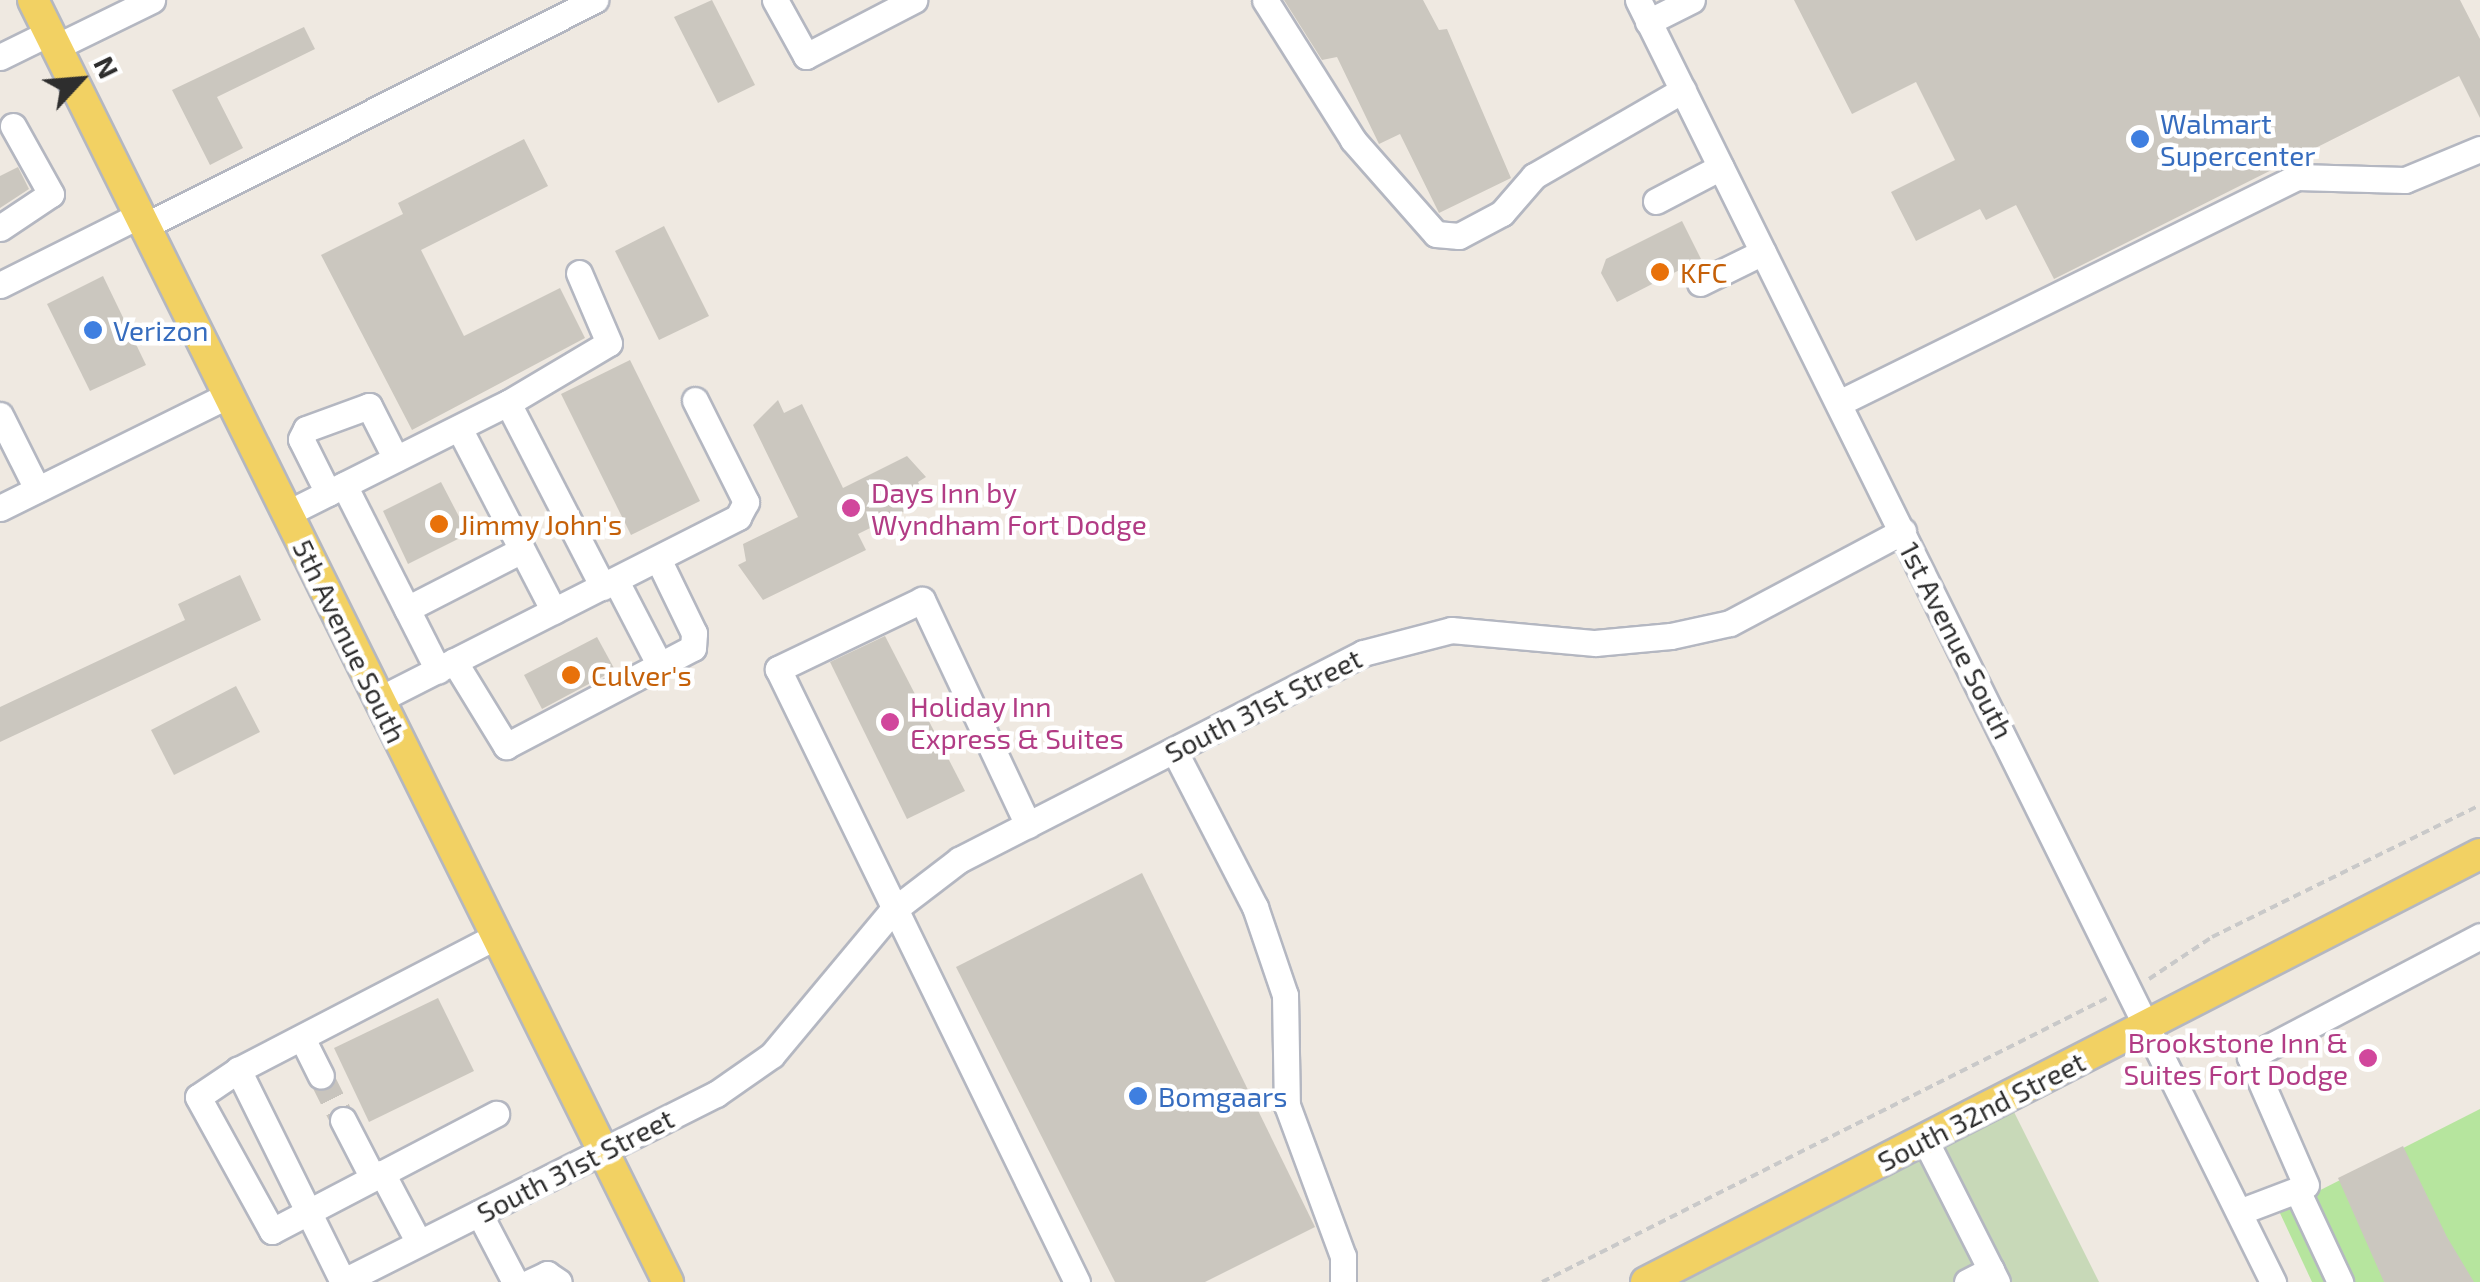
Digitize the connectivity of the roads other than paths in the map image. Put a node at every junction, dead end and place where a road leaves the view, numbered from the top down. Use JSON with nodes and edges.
{"nodes":[{"id":1,"x":32,"y":0,"type":"edge"},
{"id":2,"x":152,"y":0,"type":"edge"},
{"id":3,"x":595,"y":0,"type":"edge"},
{"id":4,"x":775,"y":0,"type":"edge"},
{"id":5,"x":914,"y":0,"type":"edge"},
{"id":6,"x":1266,"y":0,"type":"edge"},
{"id":7,"x":1692,"y":0,"type":"edge"},
{"id":8,"x":1643,"y":11,"type":"edge"},
{"id":9,"x":52,"y":40,"type":"junction"},
{"id":10,"x":0,"y":56,"type":"edge"},
{"id":11,"x":1683,"y":90,"type":"junction"},
{"id":12,"x":13,"y":126,"type":"dead end"},
{"id":13,"x":2480,"y":149,"type":"edge"},
{"id":14,"x":1721,"y":167,"type":"junction"},
{"id":15,"x":1656,"y":200,"type":"dead end"},
{"id":16,"x":142,"y":221,"type":"junction"},
{"id":17,"x":0,"y":228,"type":"edge"},
{"id":18,"x":1763,"y":252,"type":"junction"},
{"id":19,"x":579,"y":274,"type":"dead end"},
{"id":20,"x":1700,"y":283,"type":"dead end"},
{"id":21,"x":0,"y":285,"type":"edge"},
{"id":22,"x":230,"y":395,"type":"junction"},
{"id":23,"x":694,"y":400,"type":"dead end"},
{"id":24,"x":508,"y":403,"type":"junction"},
{"id":25,"x":1839,"y":403,"type":"junction"},
{"id":26,"x":0,"y":414,"type":"edge"},
{"id":27,"x":459,"y":428,"type":"junction"},
{"id":28,"x":396,"y":459,"type":"junction"},
{"id":29,"x":37,"y":489,"type":"junction"},
{"id":30,"x":336,"y":489,"type":"junction"},
{"id":31,"x":0,"y":508,"type":"edge"},
{"id":32,"x":288,"y":513,"type":"junction"},
{"id":33,"x":1903,"y":532,"type":"junction"},
{"id":34,"x":522,"y":550,"type":"junction"},
{"id":35,"x":658,"y":559,"type":"junction"},
{"id":36,"x":610,"y":584,"type":"junction"},
{"id":37,"x":408,"y":609,"type":"junction"},
{"id":38,"x":554,"y":611,"type":"junction"},
{"id":39,"x":446,"y":666,"type":"junction"},
{"id":40,"x":660,"y":666,"type":"junction"},
{"id":41,"x":378,"y":700,"type":"junction"},
{"id":42,"x":1174,"y":750,"type":"junction"},
{"id":43,"x":1028,"y":825,"type":"junction"},
{"id":44,"x":2480,"y":854,"type":"edge"},
{"id":45,"x":892,"y":912,"type":"junction"},
{"id":46,"x":496,"y":936,"type":"junction"},
{"id":47,"x":2480,"y":936,"type":"edge"},
{"id":48,"x":2149,"y":1024,"type":"junction"},
{"id":49,"x":302,"y":1038,"type":"junction"},
{"id":50,"x":238,"y":1070,"type":"junction"},
{"id":51,"x":321,"y":1076,"type":"tunnel mouth"},
{"id":52,"x":496,"y":1114,"type":"dead end"},
{"id":53,"x":344,"y":1120,"type":"tunnel mouth"},
{"id":54,"x":1925,"y":1140,"type":"junction"},
{"id":55,"x":603,"y":1151,"type":"junction"},
{"id":56,"x":377,"y":1176,"type":"junction"},
{"id":57,"x":2306,"y":1185,"type":"dead end"},
{"id":58,"x":309,"y":1211,"type":"junction"},
{"id":59,"x":2239,"y":1212,"type":"junction"},
{"id":60,"x":479,"y":1213,"type":"junction"},
{"id":61,"x":418,"y":1243,"type":"junction"},
{"id":62,"x":1994,"y":1276,"type":"edge"},
{"id":63,"x":1349,"y":1281,"type":"edge"},
{"id":64,"x":343,"y":1282,"type":"edge"},
{"id":65,"x":516,"y":1282,"type":"edge"},
{"id":66,"x":530,"y":1282,"type":"edge"},
{"id":67,"x":559,"y":1282,"type":"edge"},
{"id":68,"x":668,"y":1282,"type":"edge"},
{"id":69,"x":1077,"y":1282,"type":"edge"},
{"id":70,"x":1646,"y":1282,"type":"edge"},
{"id":71,"x":1967,"y":1282,"type":"edge"},
{"id":72,"x":2273,"y":1282,"type":"edge"},
{"id":73,"x":2340,"y":1282,"type":"edge"}],
"edges":[{"from":1,"to":9,"type":"main road","name":"5th Avenue South"},
{"from":2,"to":9,"type":"street"},
{"from":3,"to":16,"type":"street"},
{"from":4,"to":5,"type":"street"},
{"from":6,"to":11,"type":"street"},
{"from":7,"to":8,"type":"street"},
{"from":8,"to":11,"type":"street","name":"1st Avenue South"},
{"from":9,"to":10,"type":"street"},
{"from":9,"to":16,"type":"main road","name":"5th Avenue South"},
{"from":11,"to":14,"type":"street","name":"1st Avenue South"},
{"from":12,"to":17,"type":"street"},
{"from":13,"to":25,"type":"street"},
{"from":14,"to":15,"type":"street"},
{"from":14,"to":18,"type":"street","name":"1st Avenue South"},
{"from":16,"to":21,"type":"street"},
{"from":16,"to":22,"type":"main road","name":"5th Avenue South"},
{"from":18,"to":20,"type":"street"},
{"from":18,"to":25,"type":"street","name":"1st Avenue South"},
{"from":19,"to":24,"type":"street"},
{"from":22,"to":29,"type":"street"},
{"from":22,"to":32,"type":"main road","name":"5th Avenue South"},
{"from":23,"to":35,"type":"street"},
{"from":24,"to":27,"type":"street"},
{"from":24,"to":36,"type":"street"},
{"from":25,"to":33,"type":"street","name":"1st Avenue South"},
{"from":26,"to":29,"type":"street"},
{"from":27,"to":28,"type":"street"},
{"from":27,"to":34,"type":"street"},
{"from":28,"to":30,"type":"street"},
{"from":28,"to":30,"type":"street"},
{"from":29,"to":31,"type":"street"},
{"from":30,"to":32,"type":"street"},
{"from":30,"to":37,"type":"street"},
{"from":32,"to":41,"type":"main road","name":"5th Avenue South"},
{"from":33,"to":42,"type":"street","name":"South 31st Street"},
{"from":33,"to":48,"type":"street","name":"1st Avenue South"},
{"from":34,"to":37,"type":"street"},
{"from":34,"to":38,"type":"street"},
{"from":35,"to":36,"type":"street"},
{"from":35,"to":40,"type":"street"},
{"from":36,"to":38,"type":"street"},
{"from":36,"to":40,"type":"street"},
{"from":37,"to":39,"type":"street"},
{"from":38,"to":39,"type":"street"},
{"from":39,"to":40,"type":"street"},
{"from":39,"to":41,"type":"street"},
{"from":41,"to":46,"type":"main road","name":"5th Avenue South"},
{"from":42,"to":43,"type":"street","name":"South 31st Street"},
{"from":42,"to":63,"type":"street"},
{"from":43,"to":45,"type":"street","name":"South 31st Street"},
{"from":43,"to":45,"type":"street"},
{"from":44,"to":48,"type":"main road","name":"South 32nd Street"},
{"from":45,"to":55,"type":"street","name":"South 31st Street"},
{"from":45,"to":69,"type":"street"},
{"from":46,"to":49,"type":"street"},
{"from":46,"to":55,"type":"main road","name":"5th Avenue South"},
{"from":47,"to":57,"type":"street"},
{"from":48,"to":54,"type":"main road","name":"South 32nd Street"},
{"from":48,"to":59,"type":"street","name":"1st Avenue South"},
{"from":49,"to":50,"type":"street"},
{"from":49,"to":51,"type":"street"},
{"from":50,"to":58,"type":"street"},
{"from":50,"to":58,"type":"street"},
{"from":52,"to":56,"type":"street"},
{"from":53,"to":56,"type":"street"},
{"from":54,"to":62,"type":"street"},
{"from":54,"to":70,"type":"main road","name":"South 32nd Street"},
{"from":55,"to":60,"type":"street","name":"South 31st Street"},
{"from":55,"to":68,"type":"main road","name":"5th Avenue South"},
{"from":56,"to":58,"type":"street"},
{"from":56,"to":61,"type":"street"},
{"from":58,"to":64,"type":"street"},
{"from":59,"to":72,"type":"street","name":"1st Avenue South"},
{"from":59,"to":73,"type":"street"},
{"from":60,"to":61,"type":"street","name":"South 31st Street"},
{"from":60,"to":65,"type":"street"},
{"from":61,"to":64,"type":"street","name":"South 31st Street"},
{"from":62,"to":71,"type":"street"},
{"from":66,"to":67,"type":"street"}]}
